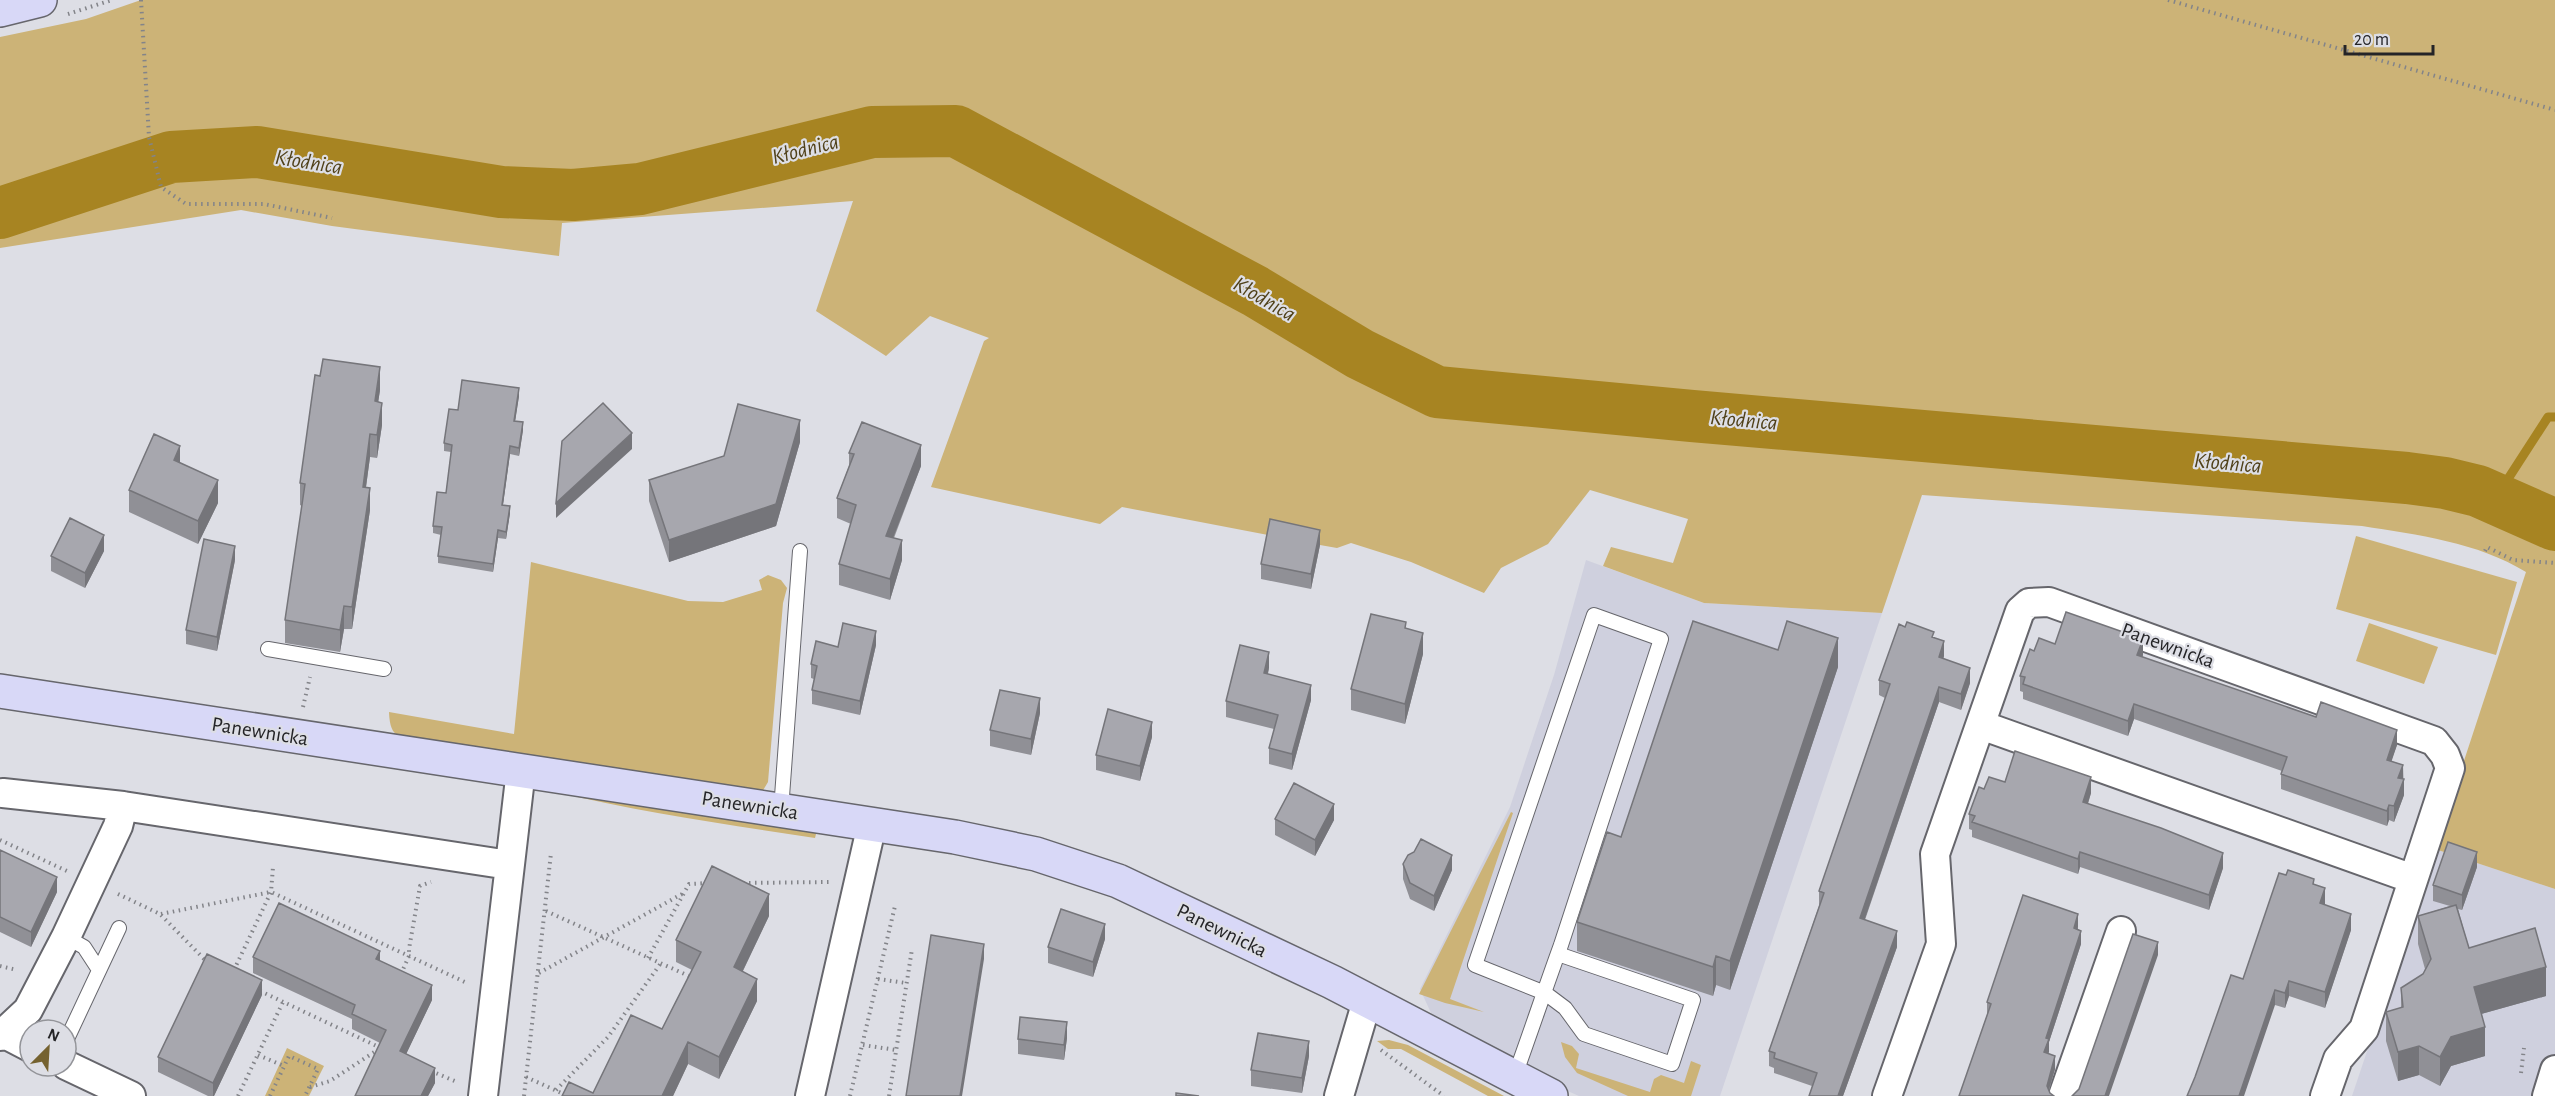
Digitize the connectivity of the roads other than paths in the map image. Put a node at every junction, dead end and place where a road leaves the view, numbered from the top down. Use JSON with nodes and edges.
{"nodes":[{"id":1,"x":40,"y":0,"type":"edge"},
{"id":2,"x":0,"y":10,"type":"edge"},
{"id":3,"x":800,"y":551,"type":"dead end"},
{"id":4,"x":268,"y":650,"type":"dead end"},
{"id":5,"x":384,"y":669,"type":"dead end"},
{"id":6,"x":0,"y":691,"type":"edge"},
{"id":7,"x":1981,"y":725,"type":"junction"},
{"id":8,"x":521,"y":770,"type":"junction"},
{"id":9,"x":3,"y":793,"type":"dead end"},
{"id":10,"x":123,"y":807,"type":"junction"},
{"id":11,"x":781,"y":810,"type":"junction"},
{"id":12,"x":872,"y":824,"type":"junction"},
{"id":13,"x":508,"y":865,"type":"junction"},
{"id":14,"x":2413,"y":879,"type":"junction"},
{"id":15,"x":119,"y":928,"type":"dead end"},
{"id":16,"x":2121,"y":931,"type":"dead end"},
{"id":17,"x":66,"y":937,"type":"junction"},
{"id":18,"x":1558,"y":954,"type":"junction"},
{"id":19,"x":99,"y":970,"type":"junction"},
{"id":20,"x":1545,"y":993,"type":"junction"},
{"id":21,"x":1367,"y":1001,"type":"junction"},
{"id":22,"x":77,"y":1018,"type":"edge"},
{"id":23,"x":2,"y":1034,"type":"edge"},
{"id":24,"x":18,"y":1041,"type":"edge"},
{"id":25,"x":2555,"y":1070,"type":"edge"},
{"id":26,"x":78,"y":1071,"type":"edge"},
{"id":27,"x":1514,"y":1078,"type":"junction"},
{"id":28,"x":472,"y":1089,"type":"edge"},
{"id":29,"x":131,"y":1096,"type":"edge"},
{"id":30,"x":810,"y":1096,"type":"edge"},
{"id":31,"x":1339,"y":1096,"type":"edge"},
{"id":32,"x":1551,"y":1096,"type":"edge"},
{"id":33,"x":1887,"y":1096,"type":"edge"},
{"id":34,"x":2063,"y":1096,"type":"edge"},
{"id":35,"x":2325,"y":1096,"type":"edge"},
{"id":36,"x":2547,"y":1096,"type":"edge"}],
"edges":[{"from":1,"to":2,"type":"street"},
{"from":3,"to":11,"type":"lane"},
{"from":4,"to":5,"type":"lane"},
{"from":6,"to":8,"type":"street","name":"Panewnicka"},
{"from":7,"to":14,"type":"street"},
{"from":7,"to":14,"type":"street","name":"Panewnicka"},
{"from":7,"to":33,"type":"street","name":"Panewnicka"},
{"from":8,"to":11,"type":"street","name":"Panewnicka"},
{"from":8,"to":13,"type":"street"},
{"from":9,"to":10,"type":"street"},
{"from":10,"to":13,"type":"street"},
{"from":10,"to":17,"type":"street"},
{"from":11,"to":12,"type":"street","name":"Panewnicka"},
{"from":12,"to":21,"type":"street","name":"Panewnicka"},
{"from":12,"to":30,"type":"street"},
{"from":13,"to":28,"type":"street"},
{"from":14,"to":35,"type":"street","name":"Panewnicka"},
{"from":15,"to":19,"type":"lane"},
{"from":16,"to":34,"type":"street"},
{"from":17,"to":19,"type":"lane"},
{"from":17,"to":23,"type":"street"},
{"from":18,"to":20,"type":"lane"},
{"from":18,"to":20,"type":"lane"},
{"from":18,"to":20,"type":"lane"},
{"from":19,"to":22,"type":"lane"},
{"from":20,"to":27,"type":"lane"},
{"from":21,"to":27,"type":"street","name":"Panewnicka"},
{"from":21,"to":31,"type":"street"},
{"from":23,"to":24,"type":"street"},
{"from":25,"to":36,"type":"street"},
{"from":26,"to":29,"type":"street"},
{"from":27,"to":32,"type":"street","name":"Panewnicka"}]}
